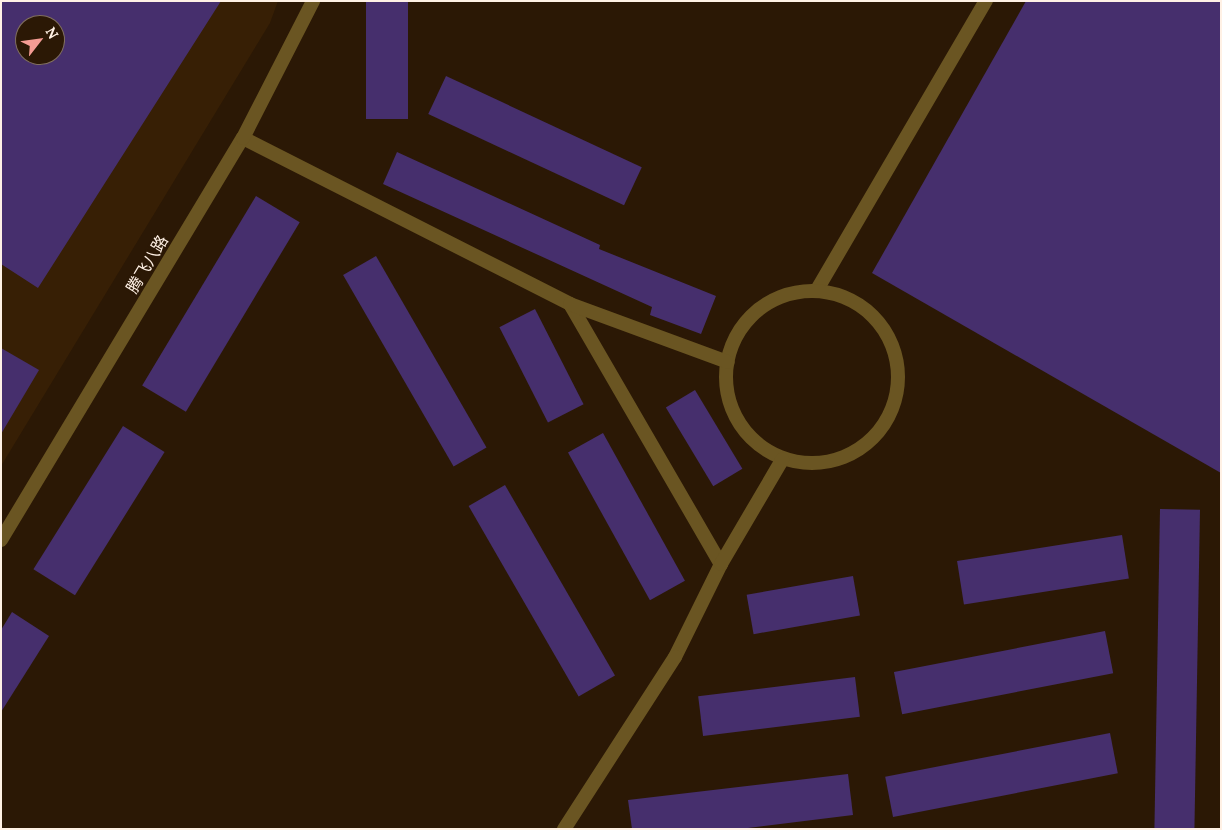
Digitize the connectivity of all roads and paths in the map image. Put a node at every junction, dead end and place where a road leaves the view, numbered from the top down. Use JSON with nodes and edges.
{"nodes":[{"id":1,"x":313,"y":1,"type":"edge"},
{"id":2,"x":986,"y":1,"type":"edge"},
{"id":3,"x":243,"y":138,"type":"junction"},
{"id":4,"x":818,"y":288,"type":"junction"},
{"id":5,"x":570,"y":304,"type":"junction"},
{"id":6,"x":728,"y":362,"type":"junction"},
{"id":7,"x":782,"y":460,"type":"junction"},
{"id":8,"x":1,"y":540,"type":"edge"},
{"id":9,"x":721,"y":564,"type":"junction"},
{"id":10,"x":564,"y":829,"type":"edge"}],
"edges":[{"from":1,"to":3,"type":"street","name":"腾飞八路"},
{"from":2,"to":4,"type":"street"},
{"from":3,"to":5,"type":"street"},
{"from":3,"to":8,"type":"street","name":"腾飞八路"},
{"from":4,"to":6,"type":"street"},
{"from":4,"to":7,"type":"street"},
{"from":5,"to":6,"type":"street"},
{"from":5,"to":9,"type":"street"},
{"from":6,"to":7,"type":"street"},
{"from":7,"to":9,"type":"street"},
{"from":9,"to":10,"type":"street"}]}
